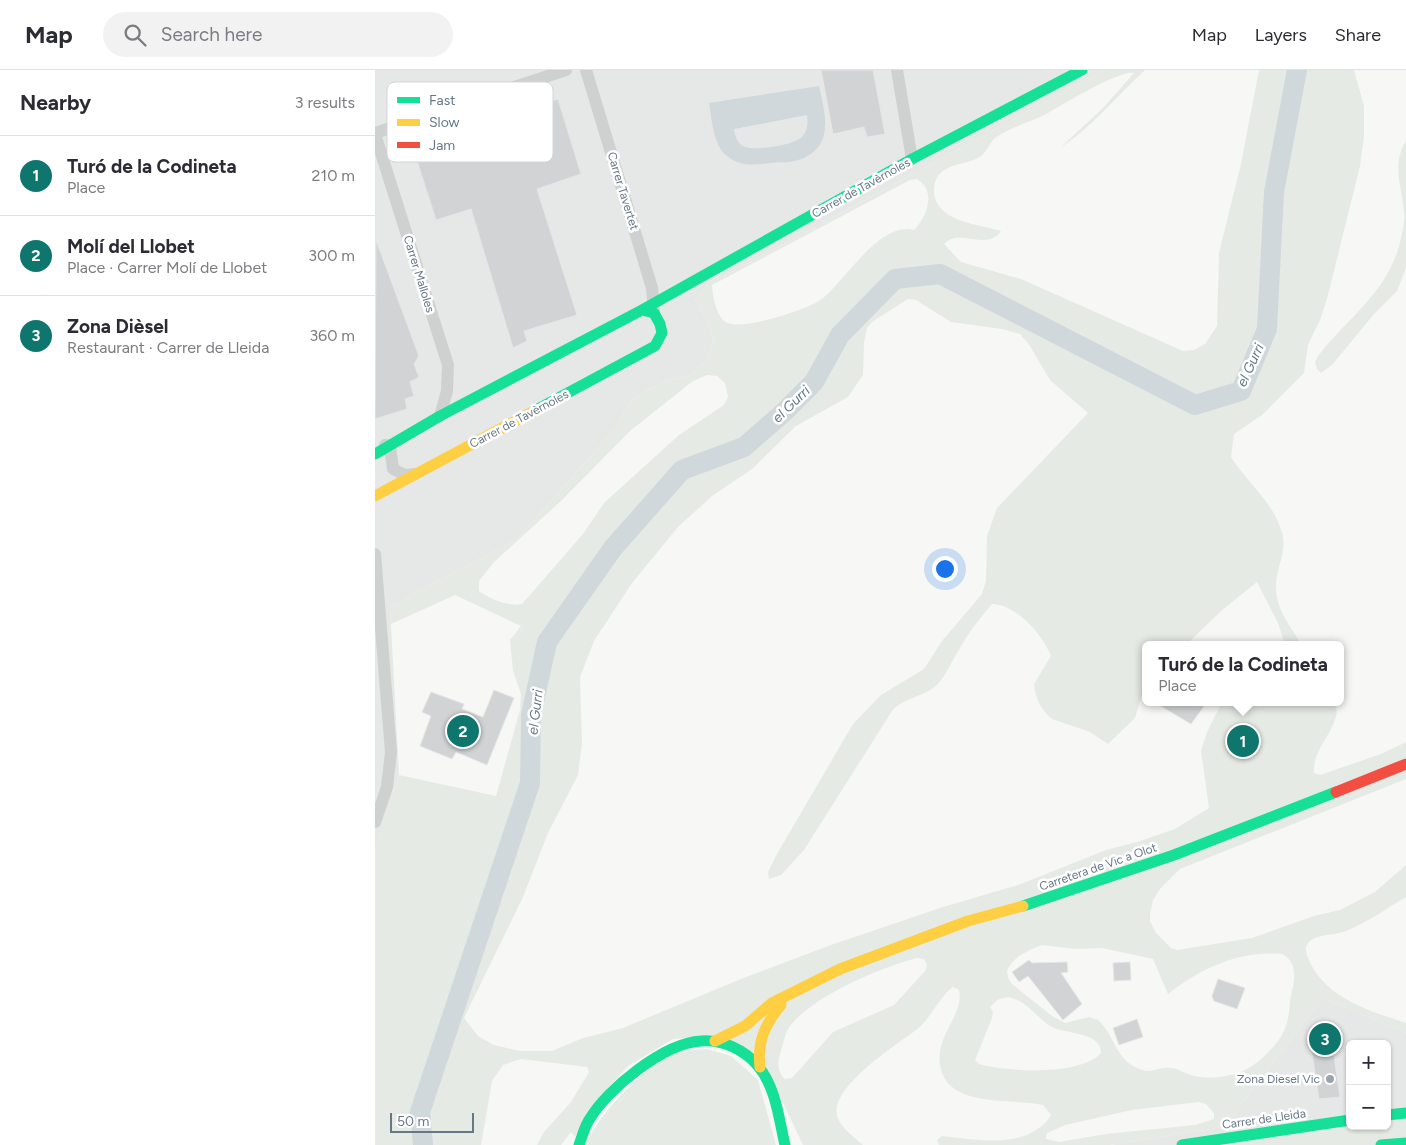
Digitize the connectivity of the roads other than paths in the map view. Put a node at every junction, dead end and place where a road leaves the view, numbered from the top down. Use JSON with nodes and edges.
{"nodes":[{"id":1,"x":566,"y":70,"type":"edge"},
{"id":2,"x":586,"y":70,"type":"edge"},
{"id":3,"x":897,"y":70,"type":"edge"},
{"id":4,"x":1081,"y":70,"type":"edge"},
{"id":5,"x":530,"y":82,"type":"edge"},
{"id":6,"x":387,"y":129,"type":"edge"},
{"id":7,"x":375,"y":133,"type":"edge"},
{"id":8,"x":912,"y":159,"type":"junction"},
{"id":9,"x":650,"y":309,"type":"junction"},
{"id":10,"x":440,"y":416,"type":"junction"},
{"id":11,"x":375,"y":445,"type":"edge"},
{"id":12,"x":390,"y":446,"type":"junction"},
{"id":13,"x":375,"y":454,"type":"edge"},
{"id":14,"x":417,"y":474,"type":"junction"},
{"id":15,"x":375,"y":496,"type":"edge"},
{"id":16,"x":375,"y":554,"type":"edge"},
{"id":17,"x":1406,"y":764,"type":"edge"},
{"id":18,"x":375,"y":822,"type":"edge"},
{"id":19,"x":797,"y":990,"type":"junction"},
{"id":20,"x":715,"y":1041,"type":"junction"},
{"id":21,"x":760,"y":1068,"type":"junction"},
{"id":22,"x":1406,"y":1113,"type":"edge"},
{"id":23,"x":1391,"y":1115,"type":"edge"},
{"id":24,"x":1346,"y":1121,"type":"edge"},
{"id":25,"x":1406,"y":1143,"type":"edge"},
{"id":26,"x":579,"y":1145,"type":"edge"},
{"id":27,"x":785,"y":1145,"type":"edge"},
{"id":28,"x":1183,"y":1145,"type":"edge"},
{"id":29,"x":1381,"y":1145,"type":"edge"}],
"edges":[{"from":1,"to":5,"type":"street"},
{"from":2,"to":9,"type":"street","name":"Carrer Tavertet"},
{"from":3,"to":8,"type":"street"},
{"from":4,"to":8,"type":"street","name":"Carrer de Tavèrnoles"},
{"from":6,"to":7,"type":"street"},
{"from":7,"to":10,"type":"street","name":"Carrer Malloles"},
{"from":8,"to":9,"type":"street","name":"Carrer de Tavèrnoles"},
{"from":9,"to":10,"type":"street","name":"Carrer de Tavèrnoles"},
{"from":9,"to":14,"type":"street","name":"Carrer de Tavèrnoles"},
{"from":10,"to":12,"type":"street","name":"Carrer de Tavèrnoles"},
{"from":11,"to":12,"type":"street"},
{"from":12,"to":13,"type":"street","name":"Carrer de Tavèrnoles"},
{"from":12,"to":14,"type":"street"},
{"from":14,"to":15,"type":"street","name":"Carrer de Tavèrnoles"},
{"from":16,"to":18,"type":"street"},
{"from":17,"to":19,"type":"street","name":"Carretera de Vic a Olot"},
{"from":19,"to":20,"type":"street","name":"Carretera de Vic a Olot"},
{"from":19,"to":21,"type":"street","name":"Carretera de Vic a Olot"},
{"from":20,"to":21,"type":"street"},
{"from":20,"to":26,"type":"street"},
{"from":21,"to":27,"type":"street"},
{"from":22,"to":23,"type":"street"},
{"from":24,"to":28,"type":"street","name":"Carrer de Lleida"},
{"from":25,"to":29,"type":"street"}]}
